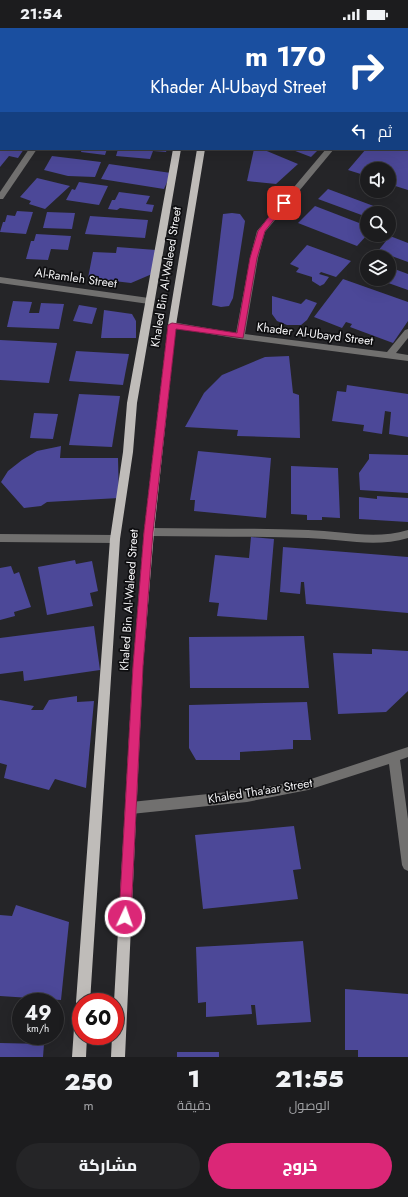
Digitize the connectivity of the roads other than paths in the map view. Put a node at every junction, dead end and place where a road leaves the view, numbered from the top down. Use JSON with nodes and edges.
{"nodes":[{"id":1,"x":32,"y":150,"type":"edge"},
{"id":2,"x":177,"y":150,"type":"edge"},
{"id":3,"x":201,"y":150,"type":"edge"},
{"id":4,"x":329,"y":150,"type":"edge"},
{"id":5,"x":0,"y":197,"type":"edge"},
{"id":6,"x":0,"y":280,"type":"edge"},
{"id":7,"x":149,"y":301,"type":"junction"},
{"id":8,"x":172,"y":325,"type":"junction"},
{"id":9,"x":408,"y":332,"type":"edge"},
{"id":10,"x":240,"y":336,"type":"junction"},
{"id":11,"x":390,"y":355,"type":"junction"},
{"id":12,"x":408,"y":358,"type":"edge"},
{"id":13,"x":149,"y":532,"type":"junction"},
{"id":14,"x":408,"y":534,"type":"edge"},
{"id":15,"x":0,"y":538,"type":"edge"},
{"id":16,"x":115,"y":539,"type":"junction"},
{"id":17,"x":408,"y":752,"type":"edge"},
{"id":18,"x":394,"y":757,"type":"junction"},
{"id":19,"x":131,"y":808,"type":"junction"},
{"id":20,"x":408,"y":865,"type":"edge"},
{"id":21,"x":84,"y":993,"type":"edge"},
{"id":22,"x":80,"y":1045,"type":"edge"},
{"id":23,"x":79,"y":1057,"type":"edge"},
{"id":24,"x":118,"y":1057,"type":"edge"}],
"edges":[{"from":1,"to":5,"type":"street"},
{"from":2,"to":7,"type":"main road","name":"Khaled Bin Al-Waleed Street"},
{"from":3,"to":8,"type":"main road","name":"Khaled Bin Al-Waleed Street"},
{"from":4,"to":10,"type":"street"},
{"from":6,"to":7,"type":"street","name":"Al-Ramleh Street"},
{"from":7,"to":16,"type":"main road","name":"Khaled Bin Al-Waleed Street"},
{"from":8,"to":10,"type":"street","name":"Khader Al-Ubayd Street"},
{"from":8,"to":13,"type":"main road","name":"Khaled Bin Al-Waleed Street"},
{"from":9,"to":11,"type":"street"},
{"from":10,"to":11,"type":"street","name":"Khader Al-Ubayd Street"},
{"from":11,"to":12,"type":"street","name":"Khader Al-Ubayd Street"},
{"from":13,"to":14,"type":"street"},
{"from":13,"to":19,"type":"main road","name":"Khaled Bin Al-Waleed Street"},
{"from":15,"to":16,"type":"street"},
{"from":16,"to":21,"type":"main road","name":"Khaled Bin Al-Waleed Street"},
{"from":17,"to":18,"type":"street","name":"Khaled Tha'aar Street"},
{"from":18,"to":19,"type":"street","name":"Khaled Tha'aar Street"},
{"from":18,"to":20,"type":"street"},
{"from":19,"to":24,"type":"main road","name":"Khaled Bin Al-Waleed Street"},
{"from":22,"to":23,"type":"main road"}]}
